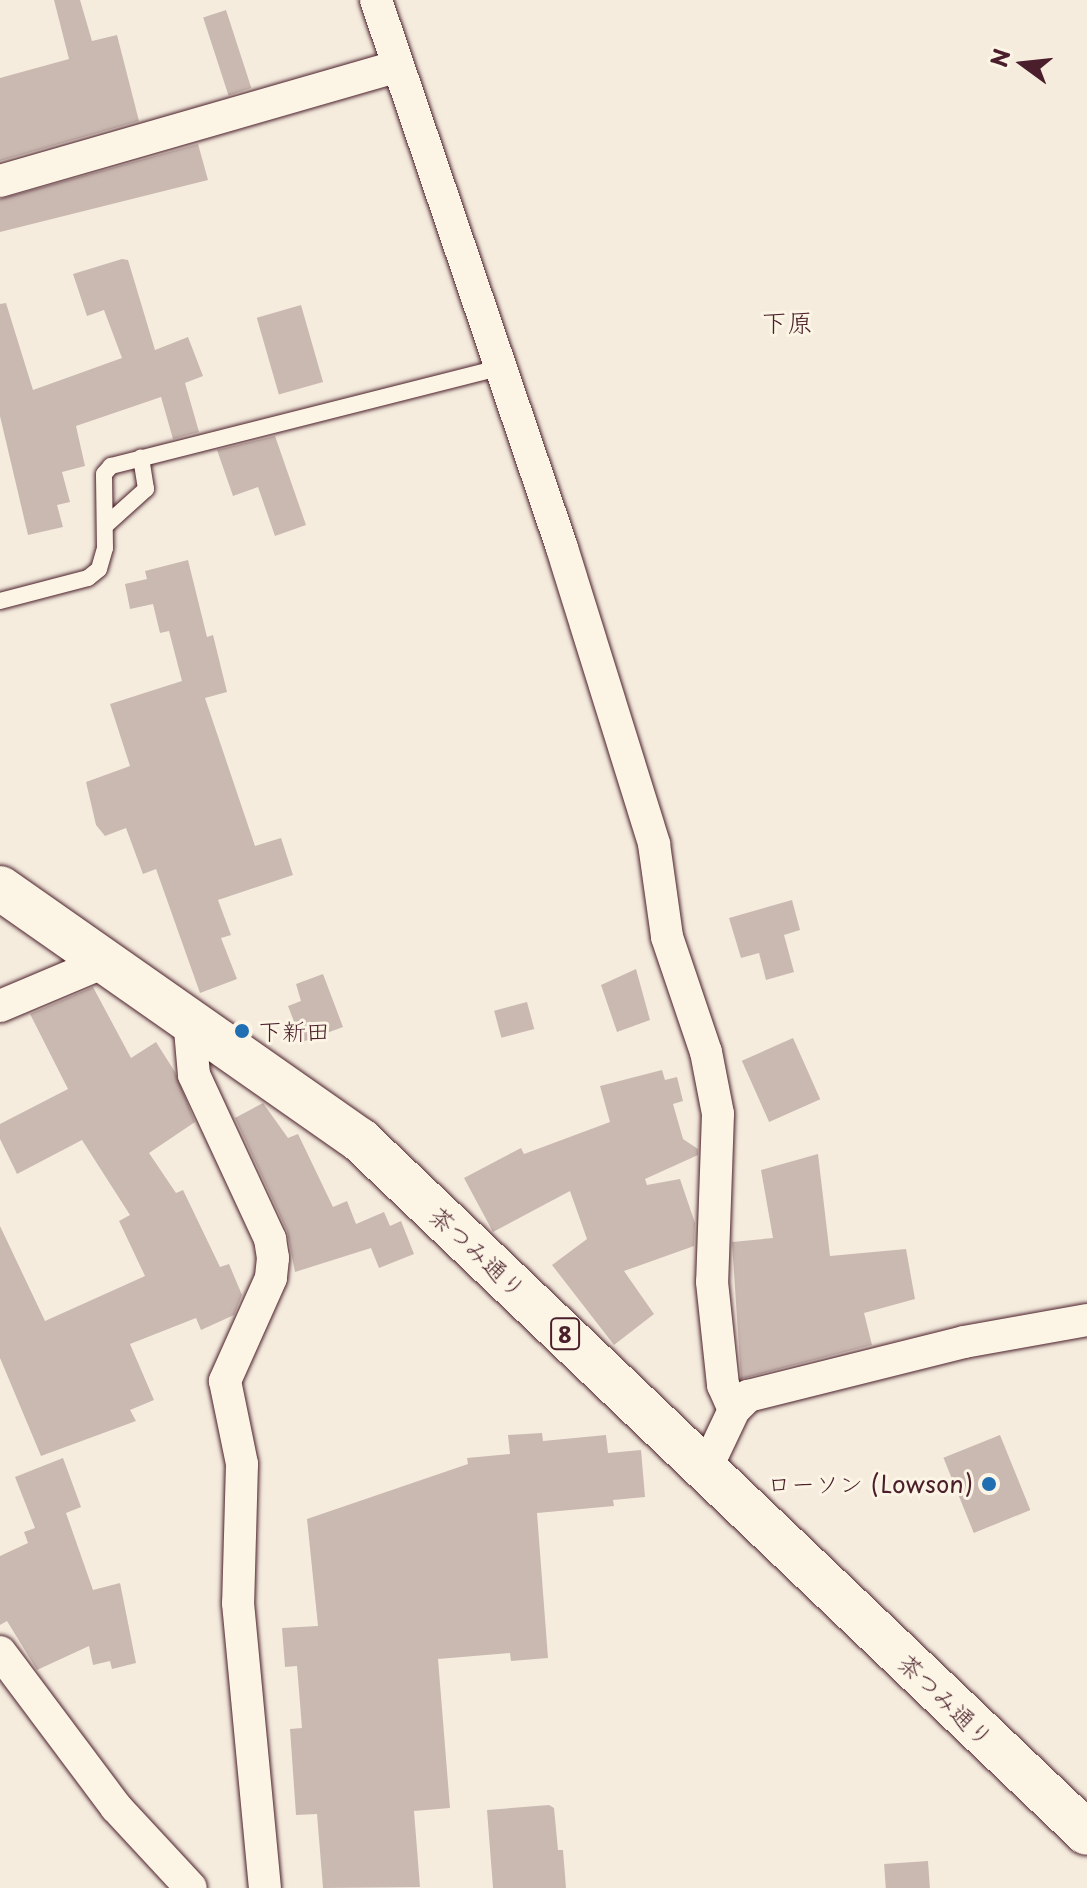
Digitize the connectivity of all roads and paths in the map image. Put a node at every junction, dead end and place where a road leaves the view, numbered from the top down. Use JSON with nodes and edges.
{"nodes":[{"id":1,"x":376,"y":0,"type":"edge"},
{"id":2,"x":398,"y":66,"type":"junction"},
{"id":3,"x":0,"y":181,"type":"edge"},
{"id":4,"x":501,"y":367,"type":"junction"},
{"id":5,"x":141,"y":457,"type":"junction"},
{"id":6,"x":106,"y":525,"type":"junction"},
{"id":7,"x":0,"y":601,"type":"edge"},
{"id":8,"x":0,"y":888,"type":"edge"},
{"id":9,"x":107,"y":961,"type":"junction"},
{"id":10,"x":0,"y":1006,"type":"edge"},
{"id":11,"x":189,"y":1018,"type":"junction"},
{"id":12,"x":1087,"y":1320,"type":"edge"},
{"id":13,"x":734,"y":1410,"type":"junction"},
{"id":14,"x":707,"y":1467,"type":"junction"},
{"id":15,"x":0,"y":1652,"type":"edge"},
{"id":16,"x":1087,"y":1833,"type":"edge"},
{"id":17,"x":191,"y":1888,"type":"edge"},
{"id":18,"x":265,"y":1888,"type":"edge"}],
"edges":[{"from":1,"to":2,"type":"street"},
{"from":2,"to":3,"type":"street"},
{"from":2,"to":4,"type":"street"},
{"from":4,"to":5,"type":"lane"},
{"from":4,"to":13,"type":"street"},
{"from":5,"to":6,"type":"lane"},
{"from":5,"to":6,"type":"lane"},
{"from":6,"to":7,"type":"lane"},
{"from":8,"to":9,"type":"main road","name":"茶つみ通り","number":"8"},
{"from":9,"to":10,"type":"street"},
{"from":9,"to":11,"type":"main road","name":"茶つみ通り","number":"8"},
{"from":11,"to":14,"type":"main road","name":"茶つみ通り","number":"8"},
{"from":11,"to":18,"type":"street"},
{"from":12,"to":13,"type":"street"},
{"from":13,"to":14,"type":"street"},
{"from":14,"to":16,"type":"main road","name":"茶つみ通り","number":"8"},
{"from":15,"to":17,"type":"street"}]}
